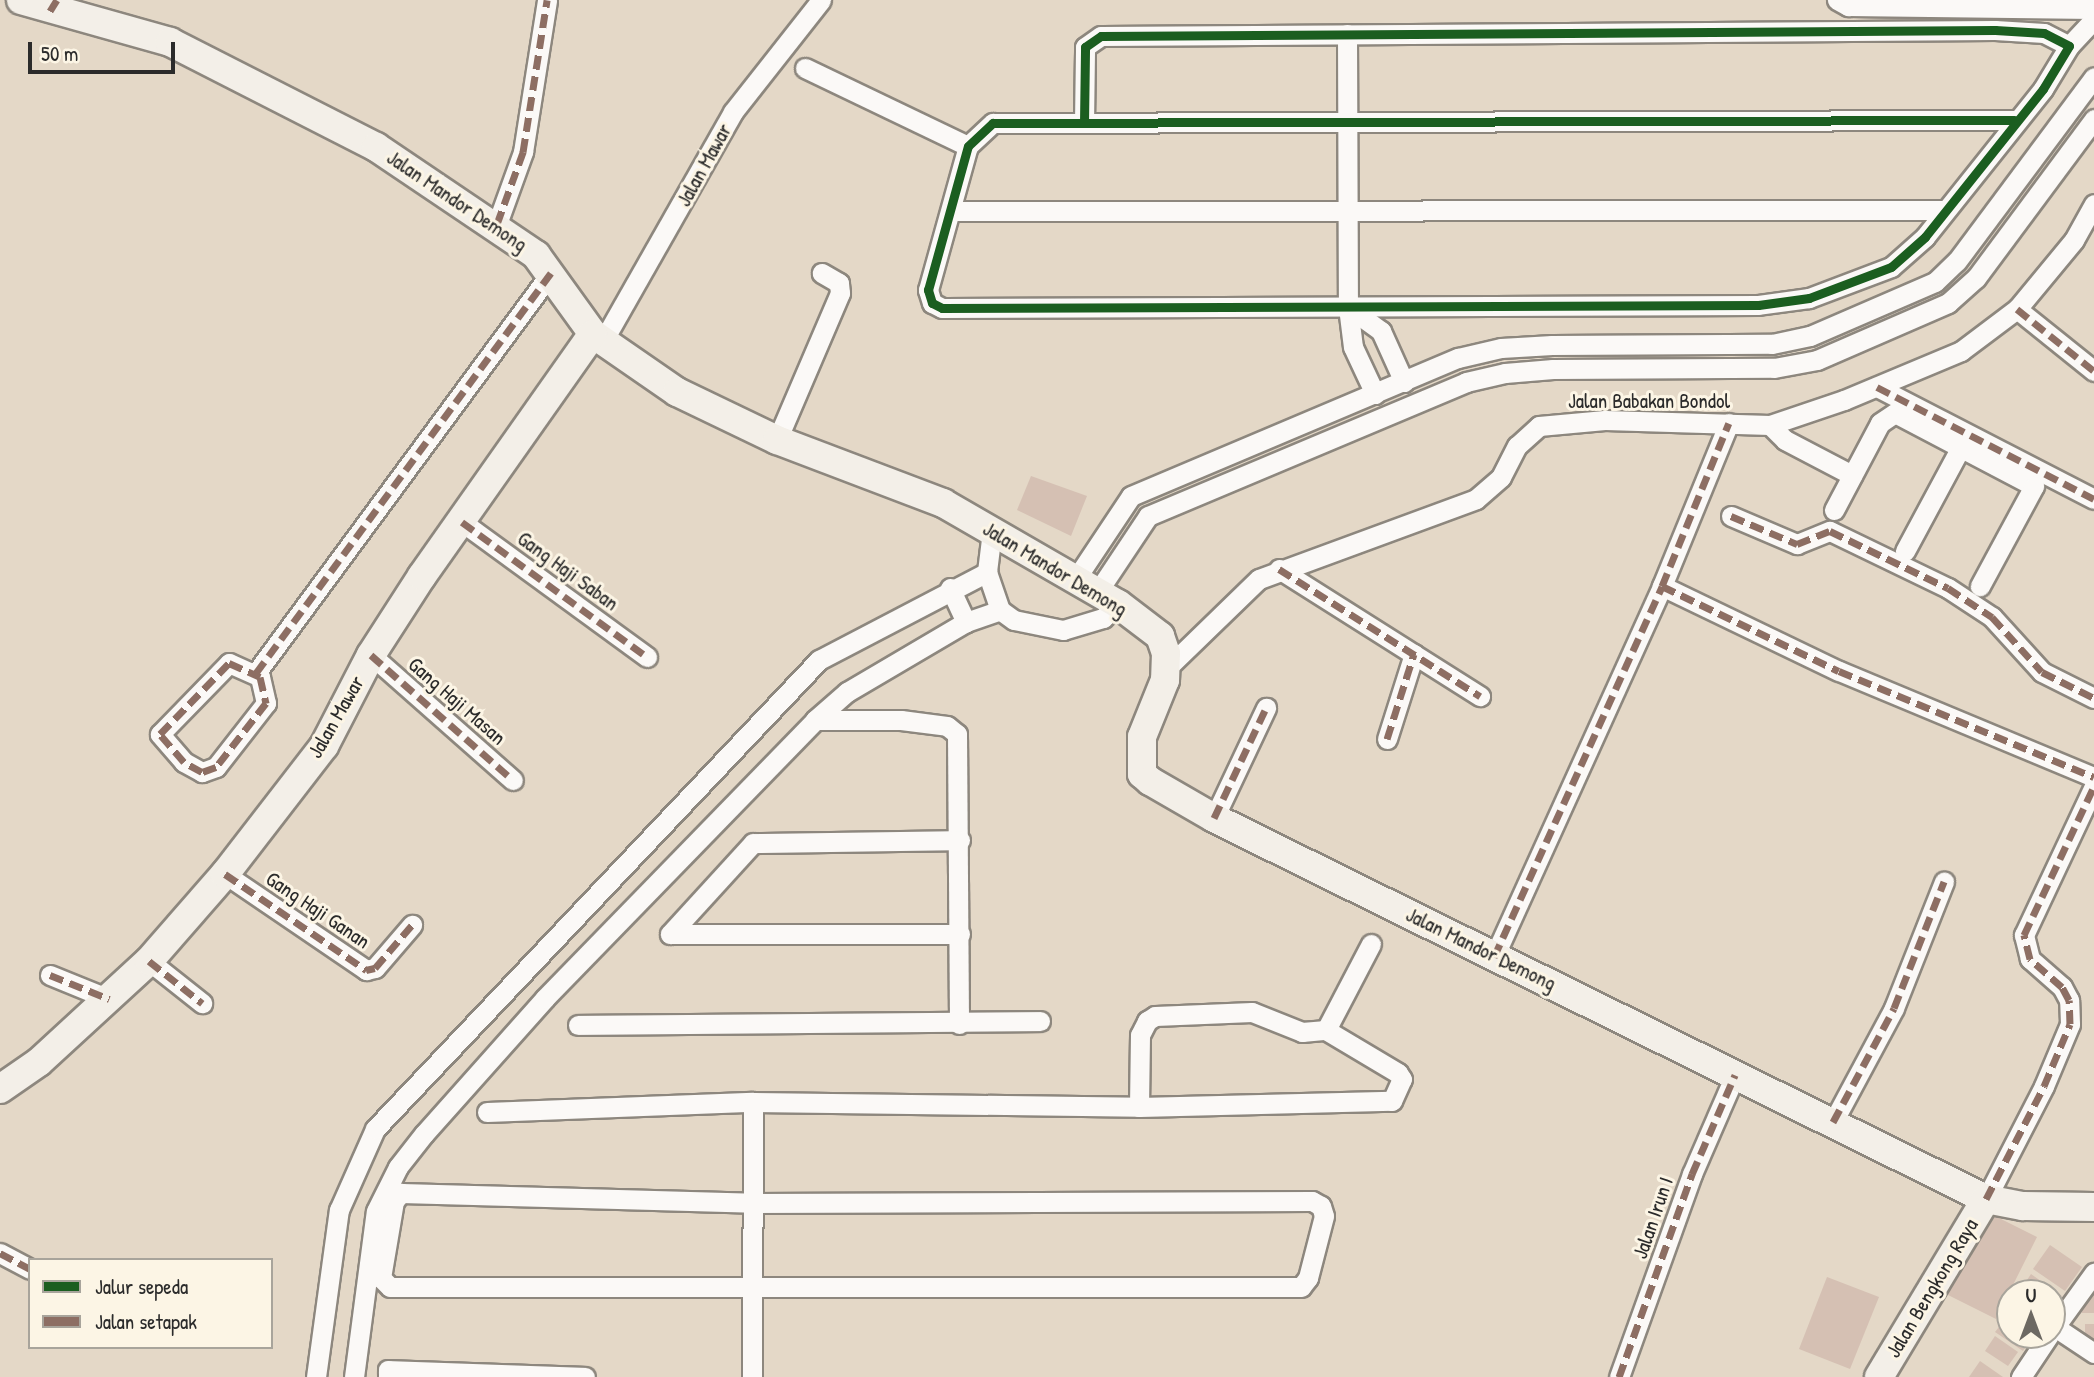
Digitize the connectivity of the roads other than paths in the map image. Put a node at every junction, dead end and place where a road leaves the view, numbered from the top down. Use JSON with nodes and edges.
{"nodes":[{"id":1,"x":21,"y":0,"type":"edge"},
{"id":2,"x":547,"y":0,"type":"edge"},
{"id":3,"x":821,"y":0,"type":"edge"},
{"id":4,"x":1842,"y":3,"type":"edge"},
{"id":5,"x":2035,"y":4,"type":"edge"},
{"id":6,"x":2094,"y":9,"type":"edge"},
{"id":7,"x":2094,"y":19,"type":"edge"},
{"id":8,"x":1847,"y":31,"type":"junction"},
{"id":9,"x":1347,"y":34,"type":"junction"},
{"id":10,"x":2069,"y":46,"type":"junction"},
{"id":11,"x":804,"y":68,"type":"dead end"},
{"id":12,"x":2094,"y":77,"type":"edge"},
{"id":13,"x":2094,"y":119,"type":"edge"},
{"id":14,"x":2014,"y":120,"type":"junction"},
{"id":15,"x":1347,"y":122,"type":"junction"},
{"id":16,"x":1084,"y":123,"type":"junction"},
{"id":17,"x":968,"y":146,"type":"junction"},
{"id":18,"x":2094,"y":204,"type":"edge"},
{"id":19,"x":1945,"y":210,"type":"junction"},
{"id":20,"x":951,"y":211,"type":"junction"},
{"id":21,"x":1348,"y":211,"type":"junction"},
{"id":22,"x":497,"y":225,"type":"junction"},
{"id":23,"x":1967,"y":248,"type":"junction"},
{"id":24,"x":1987,"y":263,"type":"junction"},
{"id":25,"x":552,"y":272,"type":"junction"},
{"id":26,"x":822,"y":273,"type":"dead end"},
{"id":27,"x":1348,"y":307,"type":"junction"},
{"id":28,"x":2017,"y":309,"type":"junction"},
{"id":29,"x":598,"y":338,"type":"junction"},
{"id":30,"x":1677,"y":344,"type":"junction"},
{"id":31,"x":1677,"y":369,"type":"junction"},
{"id":32,"x":2094,"y":371,"type":"edge"},
{"id":33,"x":1404,"y":382,"type":"junction"},
{"id":34,"x":1877,"y":387,"type":"junction"},
{"id":35,"x":1375,"y":394,"type":"junction"},
{"id":36,"x":1729,"y":423,"type":"junction"},
{"id":37,"x":1770,"y":425,"type":"junction"},
{"id":38,"x":777,"y":440,"type":"junction"},
{"id":39,"x":1961,"y":447,"type":"junction"},
{"id":40,"x":1852,"y":475,"type":"junction"},
{"id":41,"x":2094,"y":499,"type":"edge"},
{"id":42,"x":1834,"y":510,"type":"dead end"},
{"id":43,"x":1731,"y":516,"type":"dead end"},
{"id":44,"x":462,"y":522,"type":"junction"},
{"id":45,"x":992,"y":531,"type":"junction"},
{"id":46,"x":1905,"y":551,"type":"dead end"},
{"id":47,"x":1279,"y":569,"type":"junction"},
{"id":48,"x":987,"y":572,"type":"junction"},
{"id":49,"x":1662,"y":586,"type":"junction"},
{"id":50,"x":1980,"y":586,"type":"dead end"},
{"id":51,"x":950,"y":589,"type":"junction"},
{"id":52,"x":1098,"y":591,"type":"junction"},
{"id":53,"x":1000,"y":610,"type":"junction"},
{"id":54,"x":966,"y":622,"type":"junction"},
{"id":55,"x":1414,"y":654,"type":"junction"},
{"id":56,"x":371,"y":655,"type":"junction"},
{"id":57,"x":647,"y":657,"type":"dead end"},
{"id":58,"x":1167,"y":668,"type":"junction"},
{"id":59,"x":256,"y":673,"type":"junction"},
{"id":60,"x":1480,"y":696,"type":"dead end"},
{"id":61,"x":2094,"y":698,"type":"edge"},
{"id":62,"x":1266,"y":708,"type":"dead end"},
{"id":63,"x":815,"y":720,"type":"junction"},
{"id":64,"x":1387,"y":739,"type":"dead end"},
{"id":65,"x":2094,"y":777,"type":"edge"},
{"id":66,"x":513,"y":780,"type":"dead end"},
{"id":67,"x":2094,"y":786,"type":"edge"},
{"id":68,"x":1214,"y":818,"type":"junction"},
{"id":69,"x":960,"y":840,"type":"junction"},
{"id":70,"x":225,"y":874,"type":"junction"},
{"id":71,"x":1944,"y":882,"type":"dead end"},
{"id":72,"x":412,"y":925,"type":"dead end"},
{"id":73,"x":960,"y":934,"type":"junction"},
{"id":74,"x":1371,"y":944,"type":"dead end"},
{"id":75,"x":1494,"y":957,"type":"junction"},
{"id":76,"x":149,"y":961,"type":"junction"},
{"id":77,"x":50,"y":975,"type":"dead end"},
{"id":78,"x":109,"y":999,"type":"junction"},
{"id":79,"x":202,"y":1003,"type":"dead end"},
{"id":80,"x":1040,"y":1021,"type":"dead end"},
{"id":81,"x":959,"y":1024,"type":"junction"},
{"id":82,"x":579,"y":1025,"type":"dead end"},
{"id":83,"x":1326,"y":1030,"type":"junction"},
{"id":84,"x":1735,"y":1075,"type":"junction"},
{"id":85,"x":0,"y":1089,"type":"edge"},
{"id":86,"x":752,"y":1102,"type":"junction"},
{"id":87,"x":1139,"y":1107,"type":"junction"},
{"id":88,"x":487,"y":1112,"type":"dead end"},
{"id":89,"x":1833,"y":1122,"type":"junction"},
{"id":90,"x":1986,"y":1199,"type":"junction"},
{"id":91,"x":753,"y":1203,"type":"junction"},
{"id":92,"x":2094,"y":1207,"type":"edge"},
{"id":93,"x":0,"y":1253,"type":"edge"},
{"id":94,"x":28,"y":1268,"type":"edge"},
{"id":95,"x":2094,"y":1273,"type":"edge"},
{"id":96,"x":752,"y":1289,"type":"junction"},
{"id":97,"x":2066,"y":1312,"type":"edge"},
{"id":98,"x":2066,"y":1338,"type":"edge"},
{"id":99,"x":2040,"y":1349,"type":"edge"},
{"id":100,"x":2094,"y":1353,"type":"edge"},
{"id":101,"x":316,"y":1377,"type":"edge"},
{"id":102,"x":354,"y":1377,"type":"edge"},
{"id":103,"x":388,"y":1377,"type":"edge"},
{"id":104,"x":585,"y":1377,"type":"edge"},
{"id":105,"x":752,"y":1377,"type":"edge"},
{"id":106,"x":1619,"y":1377,"type":"edge"},
{"id":107,"x":1879,"y":1377,"type":"edge"},
{"id":108,"x":2021,"y":1377,"type":"edge"}],
"edges":[{"from":1,"to":22,"type":"main road","name":"Jalan Mandor Demong"},
{"from":2,"to":22,"type":"street"},
{"from":3,"to":29,"type":"street","name":"Jalan Mawar"},
{"from":4,"to":5,"type":"street"},
{"from":4,"to":8,"type":"street"},
{"from":5,"to":6,"type":"street"},
{"from":7,"to":10,"type":"street"},
{"from":8,"to":9,"type":"street"},
{"from":8,"to":10,"type":"street"},
{"from":9,"to":15,"type":"street"},
{"from":9,"to":16,"type":"street"},
{"from":10,"to":14,"type":"street"},
{"from":11,"to":17,"type":"street"},
{"from":12,"to":23,"type":"street"},
{"from":13,"to":24,"type":"street"},
{"from":14,"to":15,"type":"street"},
{"from":14,"to":19,"type":"street"},
{"from":15,"to":16,"type":"street"},
{"from":15,"to":21,"type":"street"},
{"from":16,"to":17,"type":"street"},
{"from":17,"to":20,"type":"street"},
{"from":18,"to":28,"type":"street","name":"Jalan Babakan Bondol"},
{"from":19,"to":21,"type":"street"},
{"from":19,"to":27,"type":"street"},
{"from":20,"to":21,"type":"street"},
{"from":20,"to":27,"type":"street"},
{"from":21,"to":27,"type":"street"},
{"from":22,"to":25,"type":"main road","name":"Jalan Mandor Demong"},
{"from":23,"to":24,"type":"street"},
{"from":23,"to":30,"type":"street"},
{"from":24,"to":31,"type":"street"},
{"from":25,"to":29,"type":"main road","name":"Jalan Mandor Demong"},
{"from":25,"to":59,"type":"street"},
{"from":26,"to":38,"type":"street"},
{"from":27,"to":33,"type":"street"},
{"from":27,"to":35,"type":"street"},
{"from":28,"to":32,"type":"street"},
{"from":28,"to":34,"type":"street","name":"Jalan Babakan Bondol"},
{"from":29,"to":38,"type":"main road","name":"Jalan Mandor Demong"},
{"from":29,"to":44,"type":"main road","name":"Jalan Mawar"},
{"from":30,"to":31,"type":"street"},
{"from":30,"to":33,"type":"street"},
{"from":31,"to":52,"type":"street"},
{"from":33,"to":35,"type":"street"},
{"from":34,"to":37,"type":"street","name":"Jalan Babakan Bondol"},
{"from":34,"to":41,"type":"street"},
{"from":35,"to":52,"type":"street"},
{"from":36,"to":37,"type":"street","name":"Jalan Babakan Bondol"},
{"from":36,"to":47,"type":"street","name":"Jalan Babakan Bondol"},
{"from":36,"to":49,"type":"street"},
{"from":37,"to":40,"type":"street"},
{"from":38,"to":45,"type":"main road","name":"Jalan Mandor Demong"},
{"from":39,"to":40,"type":"street"},
{"from":39,"to":46,"type":"street"},
{"from":39,"to":50,"type":"street"},
{"from":40,"to":42,"type":"street"},
{"from":43,"to":61,"type":"street"},
{"from":44,"to":56,"type":"main road","name":"Jalan Mawar"},
{"from":44,"to":57,"type":"street","name":"Gang Haji Saban"},
{"from":45,"to":48,"type":"street"},
{"from":45,"to":52,"type":"main road","name":"Jalan Mandor Demong"},
{"from":47,"to":55,"type":"street"},
{"from":47,"to":58,"type":"street","name":"Jalan Babakan Bondol"},
{"from":48,"to":51,"type":"street"},
{"from":48,"to":53,"type":"street"},
{"from":49,"to":65,"type":"street"},
{"from":49,"to":75,"type":"street"},
{"from":51,"to":54,"type":"street"},
{"from":51,"to":101,"type":"street"},
{"from":52,"to":53,"type":"street"},
{"from":52,"to":58,"type":"main road","name":"Jalan Mandor Demong"},
{"from":53,"to":54,"type":"street"},
{"from":54,"to":63,"type":"street"},
{"from":55,"to":60,"type":"street"},
{"from":55,"to":64,"type":"street"},
{"from":56,"to":66,"type":"street","name":"Gang Haji Masan"},
{"from":56,"to":70,"type":"main road","name":"Jalan Mawar"},
{"from":58,"to":68,"type":"main road","name":"Jalan Mandor Demong"},
{"from":59,"to":59,"type":"street"},
{"from":62,"to":68,"type":"street"},
{"from":63,"to":69,"type":"street"},
{"from":63,"to":102,"type":"street"},
{"from":67,"to":90,"type":"street"},
{"from":68,"to":75,"type":"main road","name":"Jalan Mandor Demong"},
{"from":69,"to":73,"type":"street"},
{"from":69,"to":73,"type":"street"},
{"from":70,"to":72,"type":"street","name":"Gang Haji Ganan"},
{"from":70,"to":76,"type":"main road","name":"Jalan Mawar"},
{"from":71,"to":89,"type":"street"},
{"from":73,"to":81,"type":"street"},
{"from":74,"to":83,"type":"street"},
{"from":75,"to":84,"type":"main road","name":"Jalan Mandor Demong"},
{"from":76,"to":78,"type":"main road","name":"Jalan Mawar"},
{"from":76,"to":79,"type":"street"},
{"from":77,"to":78,"type":"street"},
{"from":78,"to":85,"type":"main road","name":"Jalan Mawar"},
{"from":80,"to":81,"type":"street"},
{"from":81,"to":82,"type":"street"},
{"from":83,"to":87,"type":"street"},
{"from":83,"to":87,"type":"street"},
{"from":84,"to":89,"type":"main road","name":"Jalan Mandor Demong"},
{"from":84,"to":106,"type":"street","name":"Jalan Irun I"},
{"from":86,"to":87,"type":"street"},
{"from":86,"to":88,"type":"street"},
{"from":86,"to":91,"type":"street"},
{"from":89,"to":90,"type":"main road","name":"Jalan Mandor Demong"},
{"from":90,"to":92,"type":"main road","name":"Jalan Mandor Demong"},
{"from":90,"to":107,"type":"main road","name":"Jalan Bengkong Raya"},
{"from":91,"to":96,"type":"street"},
{"from":91,"to":96,"type":"street"},
{"from":91,"to":96,"type":"street"},
{"from":93,"to":94,"type":"street"},
{"from":95,"to":97,"type":"street"},
{"from":96,"to":105,"type":"street"},
{"from":98,"to":100,"type":"street"},
{"from":99,"to":108,"type":"street"},
{"from":103,"to":104,"type":"street"}]}
